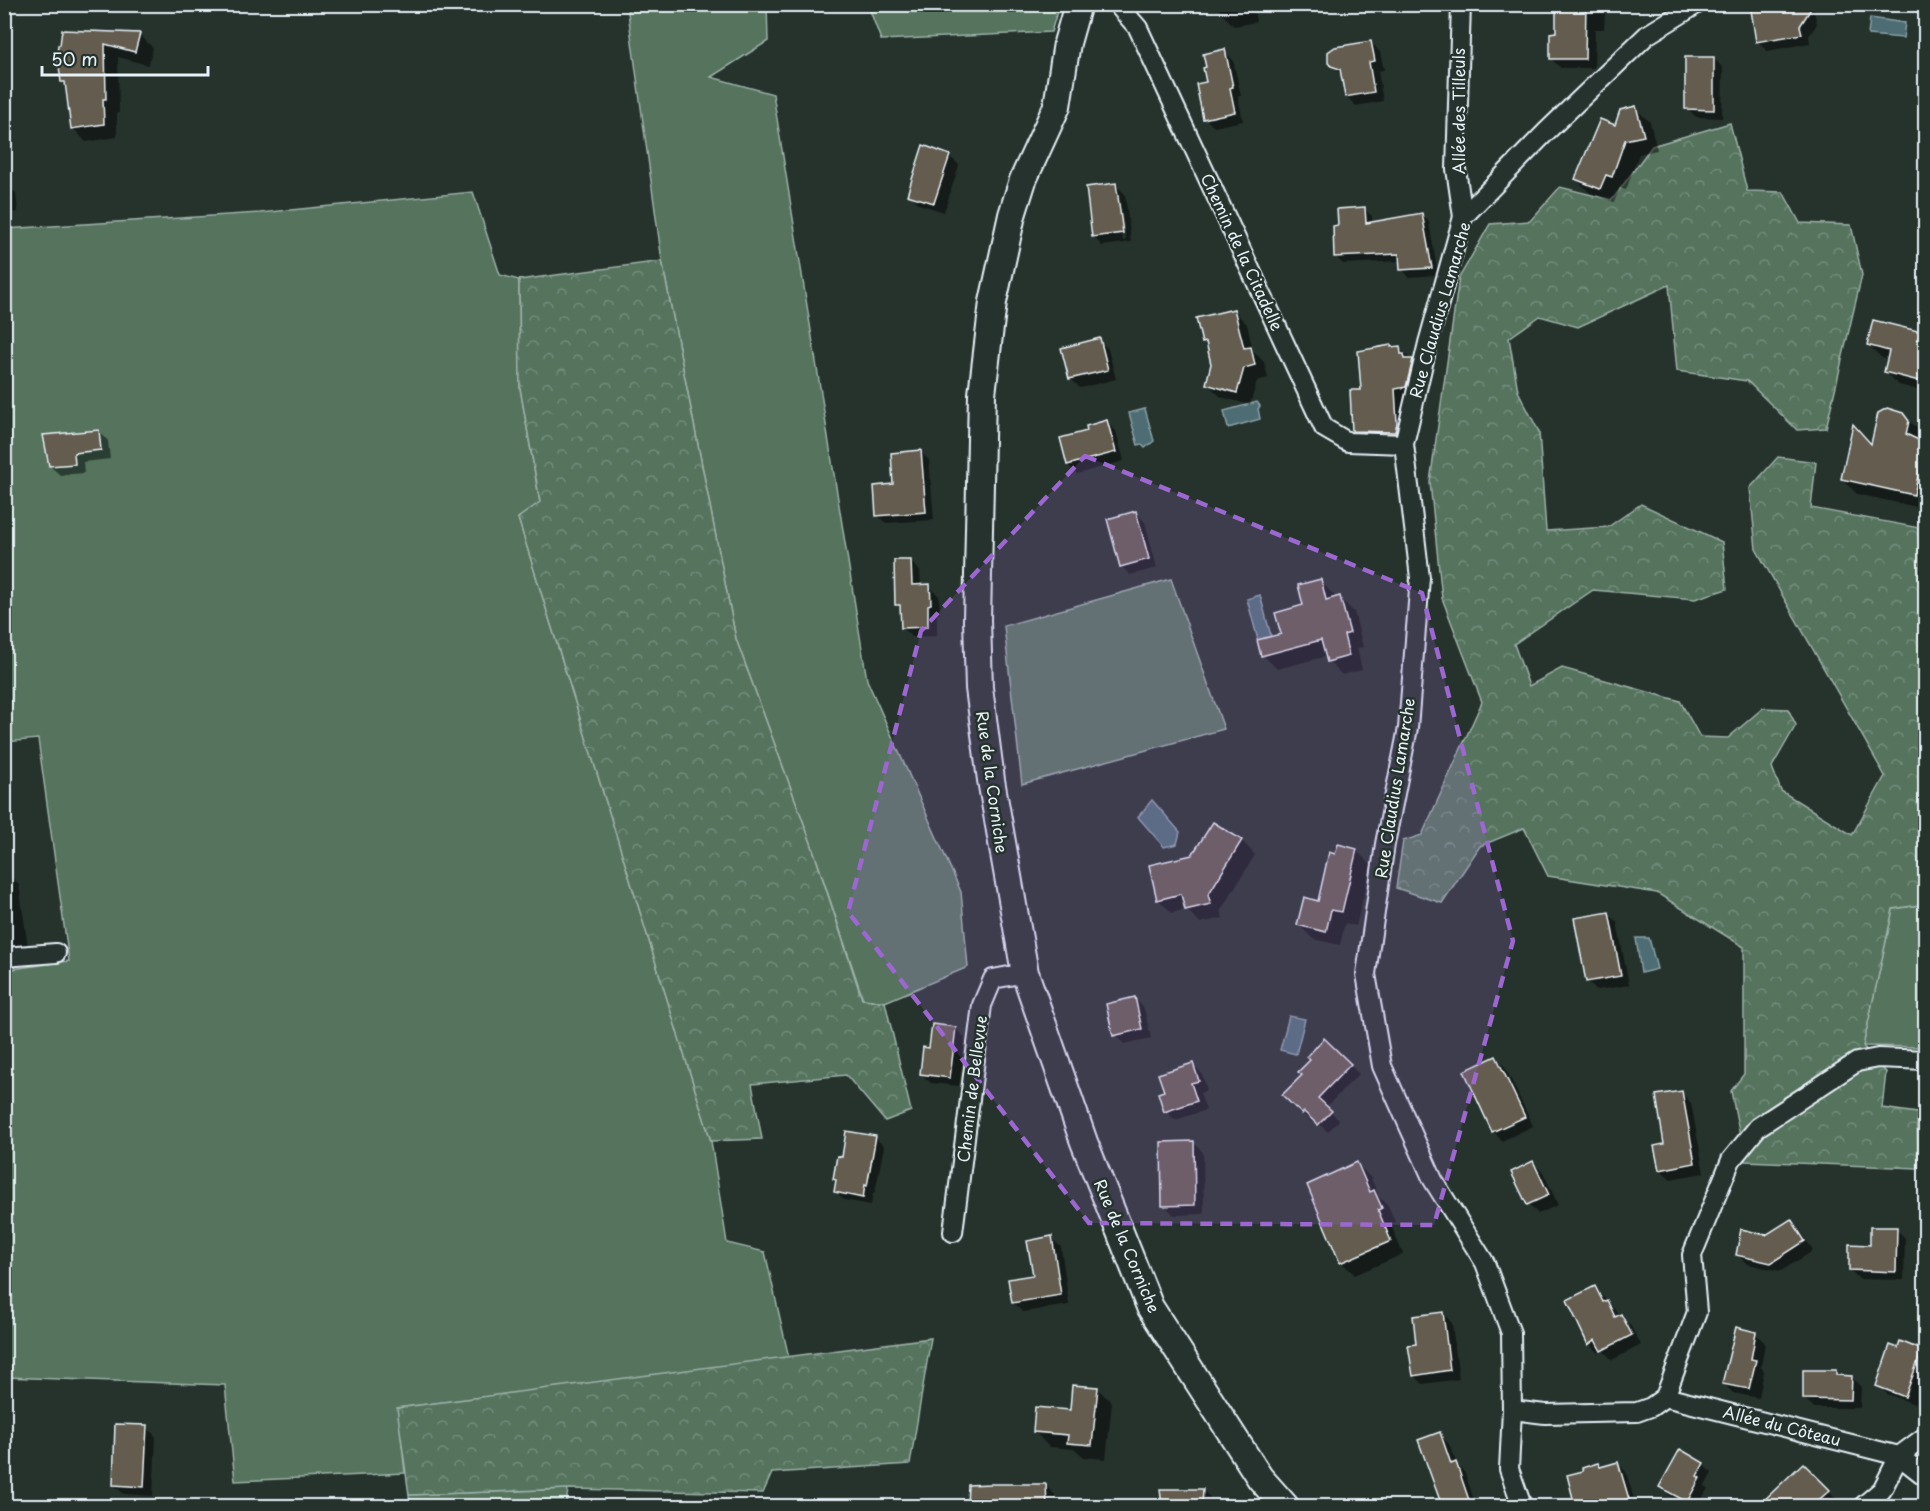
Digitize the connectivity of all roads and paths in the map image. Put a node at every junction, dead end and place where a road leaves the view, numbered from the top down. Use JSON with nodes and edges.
{"nodes":[{"id":1,"x":1078,"y":4,"type":"edge"},
{"id":2,"x":1117,"y":4,"type":"edge"},
{"id":3,"x":1461,"y":4,"type":"edge"},
{"id":4,"x":1697,"y":4,"type":"edge"},
{"id":5,"x":1463,"y":217,"type":"junction"},
{"id":6,"x":1404,"y":444,"type":"junction"},
{"id":7,"x":56,"y":953,"type":"dead end"},
{"id":8,"x":4,"y":957,"type":"edge"},
{"id":9,"x":1025,"y":973,"type":"junction"},
{"id":10,"x":1926,"y":1060,"type":"edge"},
{"id":11,"x":953,"y":1232,"type":"dead end"},
{"id":12,"x":1665,"y":1397,"type":"junction"},
{"id":13,"x":1512,"y":1410,"type":"junction"},
{"id":14,"x":1926,"y":1436,"type":"edge"},
{"id":15,"x":1899,"y":1456,"type":"junction"},
{"id":16,"x":1926,"y":1477,"type":"edge"},
{"id":17,"x":1285,"y":1506,"type":"edge"},
{"id":18,"x":1522,"y":1506,"type":"edge"},
{"id":19,"x":1863,"y":1506,"type":"edge"}],
"edges":[{"from":1,"to":9,"type":"main road","name":"Rue de la Corniche"},
{"from":2,"to":6,"type":"street","name":"Chemin de la Citadelle"},
{"from":3,"to":5,"type":"street","name":"Allée des Tilleuls"},
{"from":4,"to":5,"type":"street","name":"Rue Claudius Lamarche"},
{"from":5,"to":6,"type":"street","name":"Rue Claudius Lamarche"},
{"from":6,"to":13,"type":"street","name":"Rue Claudius Lamarche"},
{"from":7,"to":8,"type":"street"},
{"from":9,"to":11,"type":"street","name":"Chemin de Bellevue"},
{"from":9,"to":17,"type":"main road","name":"Rue de la Corniche"},
{"from":10,"to":12,"type":"street"},
{"from":12,"to":13,"type":"street"},
{"from":12,"to":15,"type":"street","name":"Allée du Côteau"},
{"from":13,"to":18,"type":"street","name":"Rue Claudius Lamarche"},
{"from":14,"to":15,"type":"street"},
{"from":15,"to":16,"type":"street","name":"Allée du Côteau"},
{"from":15,"to":19,"type":"street"}]}
